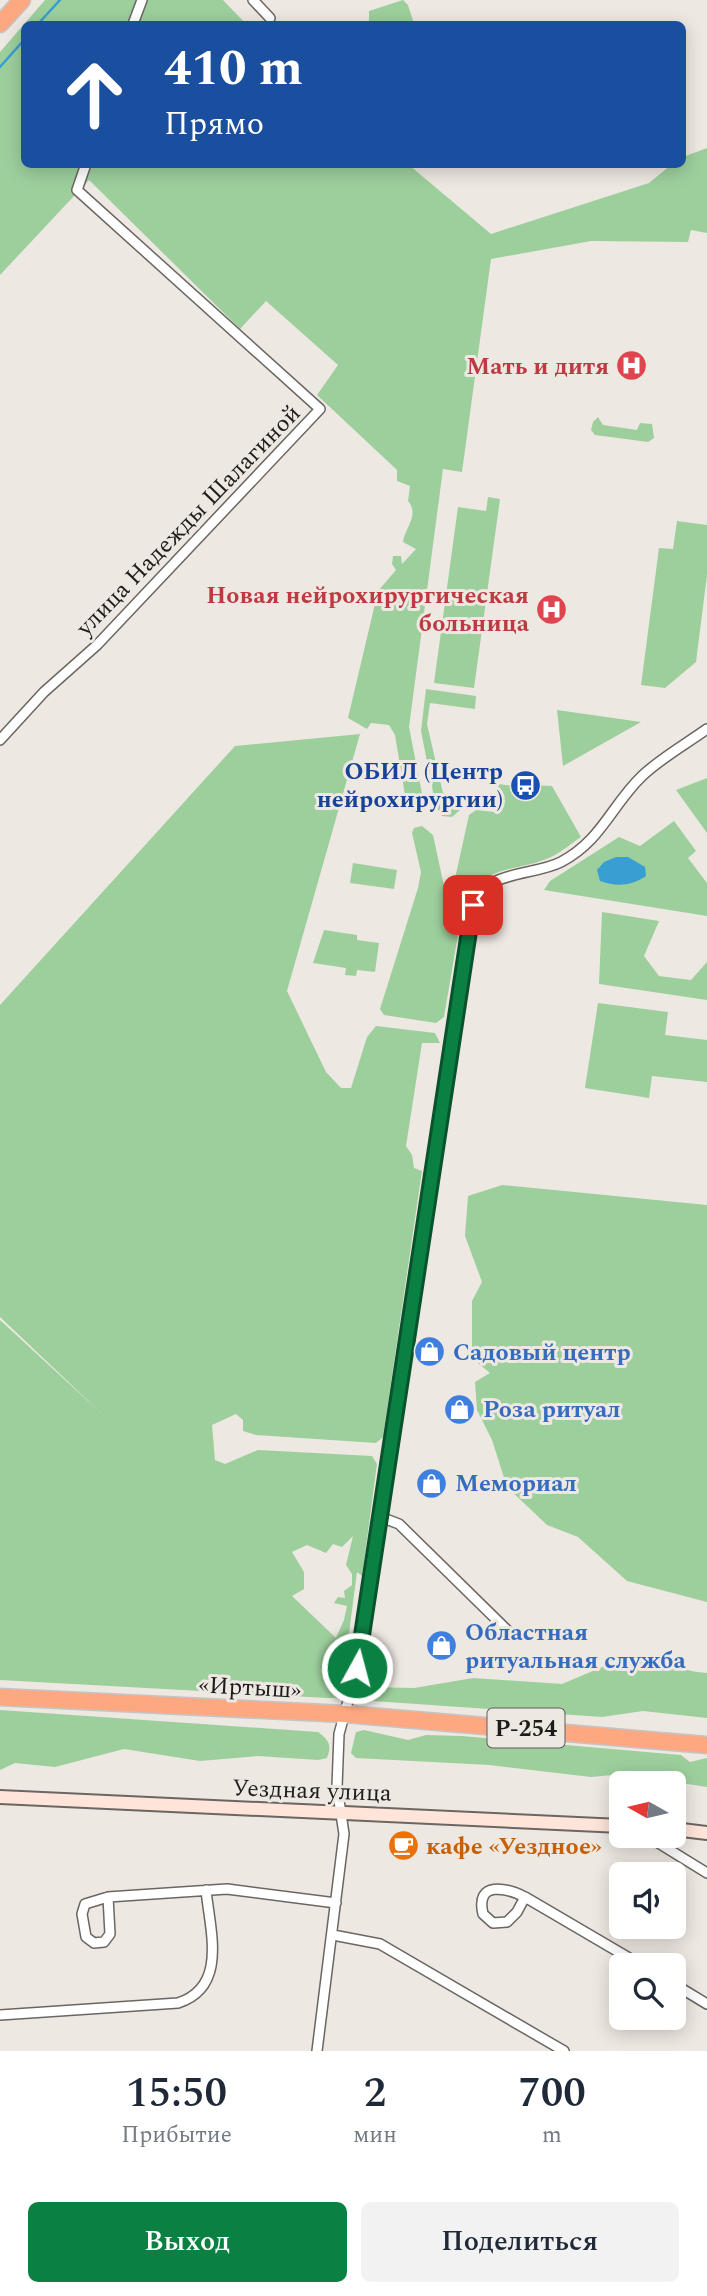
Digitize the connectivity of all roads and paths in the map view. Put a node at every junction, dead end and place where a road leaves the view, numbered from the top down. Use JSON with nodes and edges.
{"nodes":[{"id":1,"x":22,"y":0,"type":"edge"},
{"id":2,"x":142,"y":0,"type":"edge"},
{"id":3,"x":253,"y":0,"type":"edge"},
{"id":4,"x":270,"y":18,"type":"dead end"},
{"id":5,"x":135,"y":21,"type":"edge"},
{"id":6,"x":0,"y":24,"type":"edge"},
{"id":7,"x":85,"y":168,"type":"edge"},
{"id":8,"x":707,"y":729,"type":"edge"},
{"id":9,"x":0,"y":740,"type":"edge"},
{"id":10,"x":378,"y":1516,"type":"junction"},
{"id":11,"x":508,"y":1630,"type":"dead end"},
{"id":12,"x":0,"y":1689,"type":"edge"},
{"id":13,"x":0,"y":1697,"type":"edge"},
{"id":14,"x":346,"y":1710,"type":"junction"},
{"id":15,"x":707,"y":1736,"type":"edge"},
{"id":16,"x":707,"y":1745,"type":"edge"},
{"id":17,"x":0,"y":1797,"type":"edge"},
{"id":18,"x":339,"y":1812,"type":"junction"},
{"id":19,"x":609,"y":1825,"type":"edge"},
{"id":20,"x":686,"y":1830,"type":"edge"},
{"id":21,"x":707,"y":1833,"type":"edge"},
{"id":22,"x":666,"y":1848,"type":"edge"},
{"id":23,"x":707,"y":1873,"type":"edge"},
{"id":24,"x":206,"y":1890,"type":"junction"},
{"id":25,"x":108,"y":1897,"type":"junction"},
{"id":26,"x":524,"y":1897,"type":"junction"},
{"id":27,"x":336,"y":1903,"type":"junction"},
{"id":28,"x":332,"y":1935,"type":"junction"},
{"id":29,"x":620,"y":1953,"type":"edge"},
{"id":30,"x":686,"y":1991,"type":"edge"},
{"id":31,"x":707,"y":2004,"type":"edge"},
{"id":32,"x":0,"y":2015,"type":"edge"},
{"id":33,"x":317,"y":2051,"type":"edge"},
{"id":34,"x":564,"y":2051,"type":"edge"}],
"edges":[{"from":1,"to":6,"type":"highway"},
{"from":2,"to":5,"type":"street"},
{"from":3,"to":4,"type":"street"},
{"from":7,"to":9,"type":"street","name":"улица Надежды Шалагиной"},
{"from":8,"to":10,"type":"street"},
{"from":10,"to":11,"type":"street"},
{"from":10,"to":14,"type":"street"},
{"from":12,"to":14,"type":"highway","name":"«Иртыш»","number":"Р-254"},
{"from":13,"to":14,"type":"highway","name":"«Иртыш»","number":"Р-254"},
{"from":14,"to":15,"type":"highway","name":"«Иртыш»","number":"Р-254"},
{"from":14,"to":16,"type":"highway","name":"«Иртыш»","number":"Р-254"},
{"from":14,"to":18,"type":"street"},
{"from":17,"to":18,"type":"street","name":"Уездная улица"},
{"from":18,"to":19,"type":"street","name":"Уездная улица"},
{"from":18,"to":27,"type":"street"},
{"from":20,"to":21,"type":"street"},
{"from":22,"to":23,"type":"street"},
{"from":24,"to":25,"type":"street"},
{"from":24,"to":27,"type":"street"},
{"from":24,"to":32,"type":"street"},
{"from":25,"to":25,"type":"street"},
{"from":26,"to":26,"type":"street"},
{"from":26,"to":29,"type":"street"},
{"from":27,"to":28,"type":"street"},
{"from":28,"to":33,"type":"street"},
{"from":28,"to":34,"type":"street"},
{"from":30,"to":31,"type":"street"}]}
